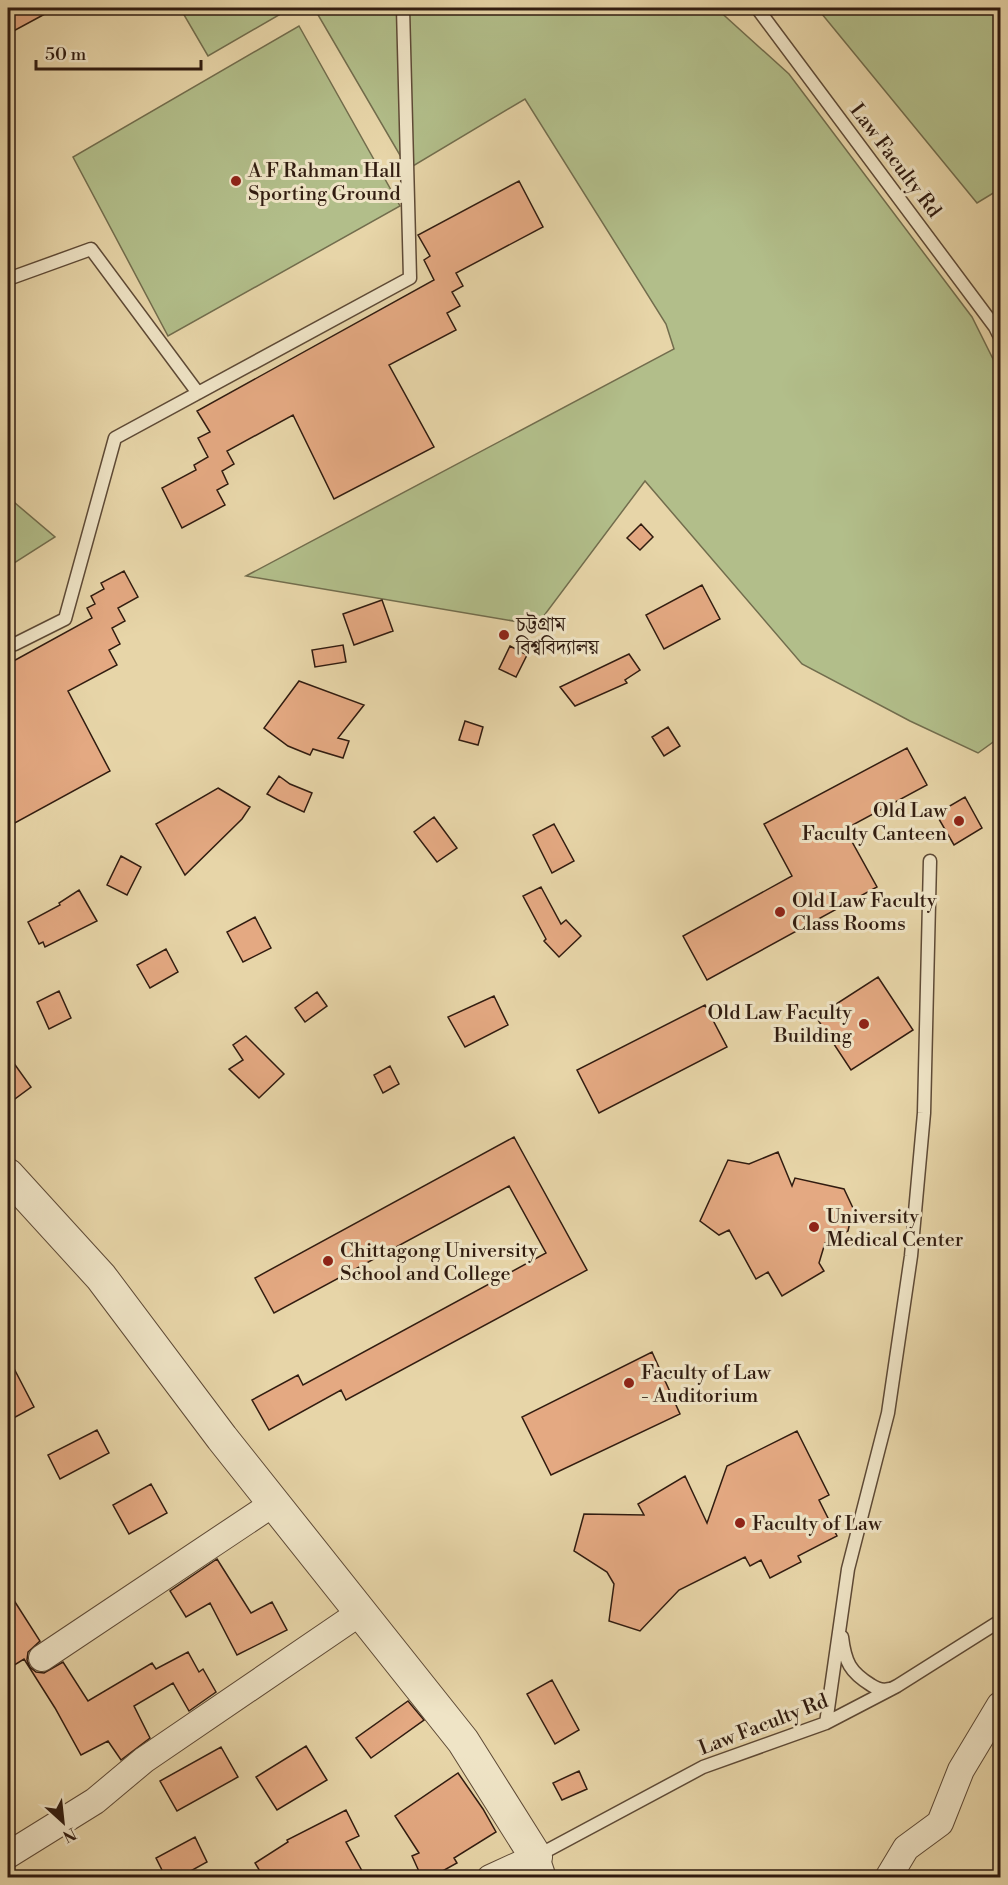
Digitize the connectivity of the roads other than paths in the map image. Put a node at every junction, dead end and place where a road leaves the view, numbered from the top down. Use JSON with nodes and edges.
{"nodes":[{"id":1,"x":403,"y":8,"type":"edge"},
{"id":2,"x":757,"y":8,"type":"edge"},
{"id":3,"x":8,"y":279,"type":"edge"},
{"id":4,"x":1000,"y":338,"type":"edge"},
{"id":5,"x":198,"y":393,"type":"junction"},
{"id":6,"x":8,"y":646,"type":"edge"},
{"id":7,"x":930,"y":861,"type":"dead end"},
{"id":8,"x":11,"y":1187,"type":"edge"},
{"id":9,"x":274,"y":1503,"type":"junction"},
{"id":10,"x":362,"y":1612,"type":"junction"},
{"id":11,"x":840,"y":1621,"type":"junction"},
{"id":12,"x":1000,"y":1622,"type":"edge"},
{"id":13,"x":42,"y":1658,"type":"dead end"},
{"id":14,"x":897,"y":1686,"type":"junction"},
{"id":15,"x":1000,"y":1705,"type":"edge"},
{"id":16,"x":826,"y":1723,"type":"junction"},
{"id":17,"x":8,"y":1855,"type":"edge"},
{"id":18,"x":539,"y":1867,"type":"edge"},
{"id":19,"x":490,"y":1878,"type":"edge"},
{"id":20,"x":888,"y":1878,"type":"edge"}],
"edges":[{"from":1,"to":5,"type":"lane"},
{"from":2,"to":4,"type":"lane","name":"Law Faculty Rd"},
{"from":3,"to":5,"type":"lane"},
{"from":5,"to":6,"type":"lane"},
{"from":7,"to":11,"type":"lane"},
{"from":8,"to":9,"type":"street"},
{"from":9,"to":10,"type":"street"},
{"from":9,"to":13,"type":"street"},
{"from":10,"to":17,"type":"street"},
{"from":10,"to":18,"type":"street"},
{"from":11,"to":14,"type":"lane"},
{"from":11,"to":16,"type":"lane"},
{"from":12,"to":14,"type":"lane","name":"Law Faculty Rd"},
{"from":14,"to":16,"type":"lane","name":"Law Faculty Rd"},
{"from":15,"to":20,"type":"street"},
{"from":16,"to":18,"type":"lane","name":"Law Faculty Rd"},
{"from":18,"to":19,"type":"street"}]}
